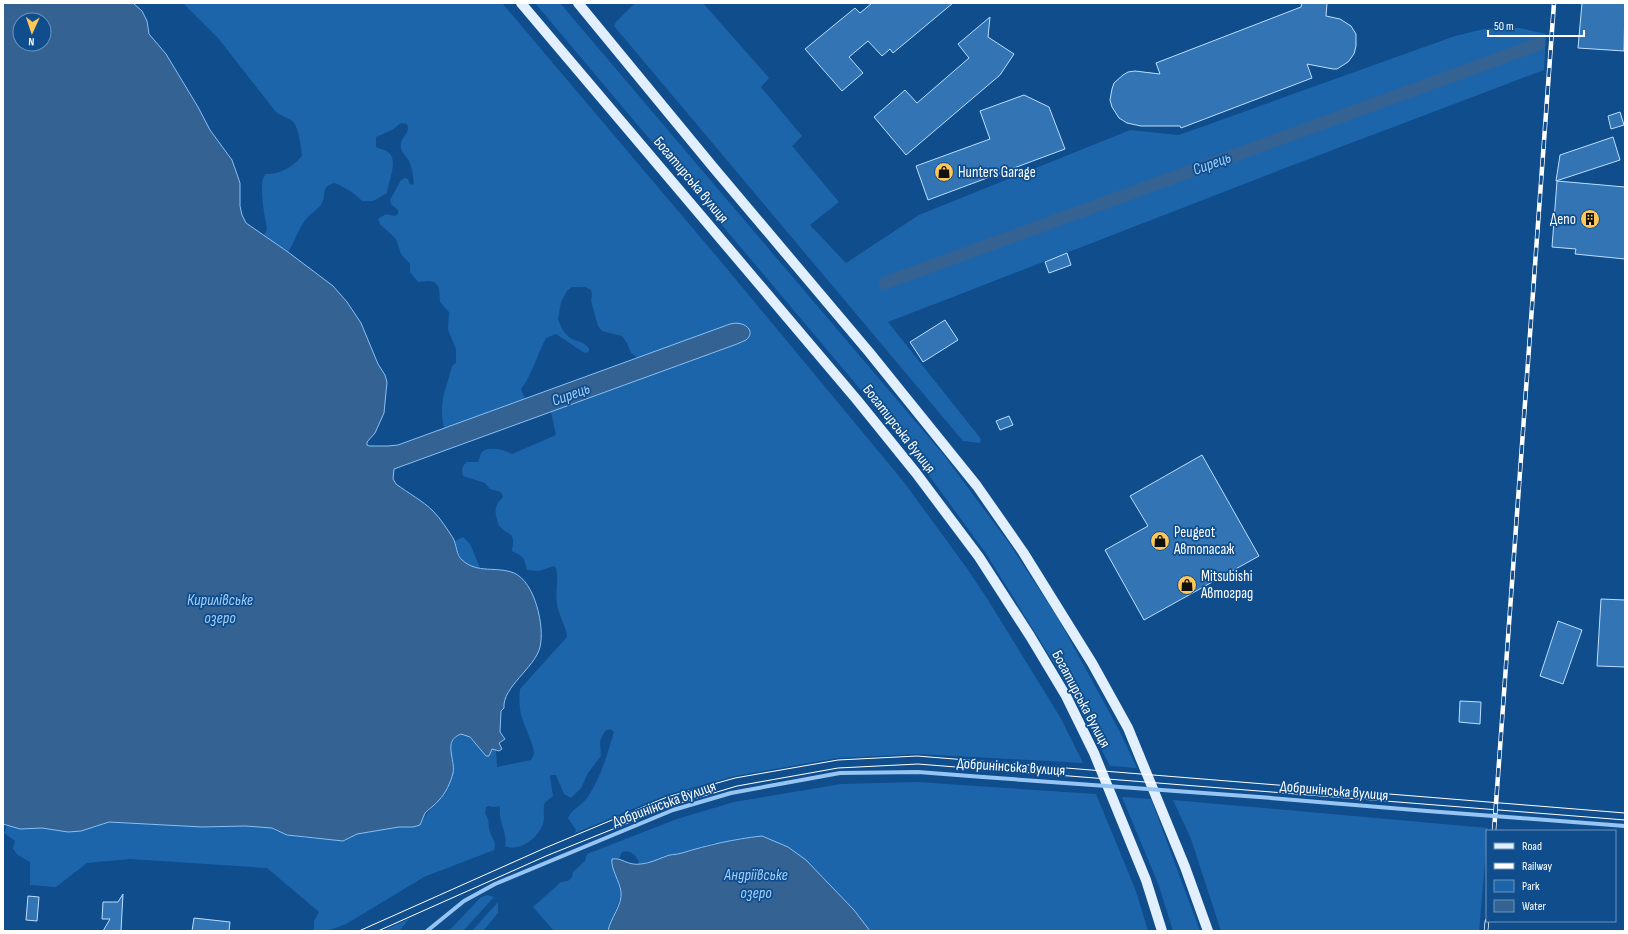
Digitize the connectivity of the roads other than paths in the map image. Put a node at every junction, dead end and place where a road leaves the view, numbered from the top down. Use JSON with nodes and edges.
{"nodes":[{"id":1,"x":521,"y":3,"type":"edge"},
{"id":2,"x":578,"y":3,"type":"edge"},
{"id":3,"x":1625,"y":826,"type":"edge"},
{"id":4,"x":427,"y":931,"type":"edge"},
{"id":5,"x":1162,"y":931,"type":"edge"},
{"id":6,"x":1208,"y":931,"type":"edge"}],
"edges":[{"from":1,"to":5,"type":"main road","name":"Богатирська вулиця"},
{"from":2,"to":6,"type":"main road","name":"Богатирська вулиця"},
{"from":3,"to":4,"type":"street","name":"Добринінська вулиця","bridge":true}]}
